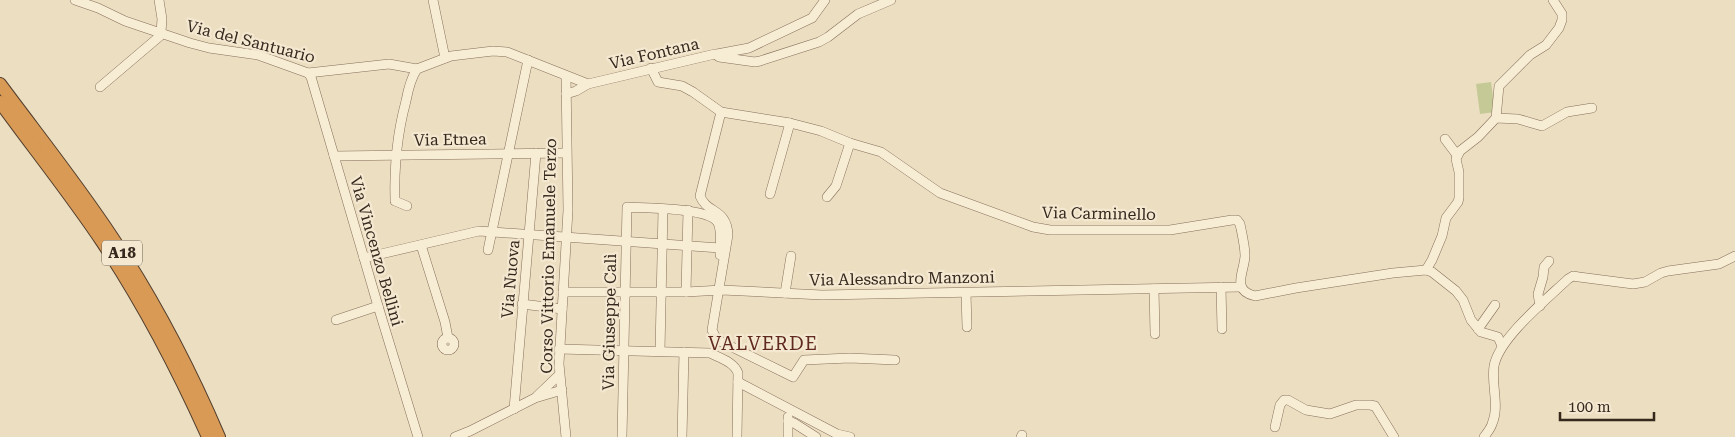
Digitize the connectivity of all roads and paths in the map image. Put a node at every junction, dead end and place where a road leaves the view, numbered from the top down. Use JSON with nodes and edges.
{"nodes":[{"id":1,"x":75,"y":0,"type":"edge"},
{"id":2,"x":159,"y":0,"type":"edge"},
{"id":3,"x":432,"y":0,"type":"edge"},
{"id":4,"x":825,"y":0,"type":"edge"},
{"id":5,"x":891,"y":0,"type":"edge"},
{"id":6,"x":1553,"y":0,"type":"edge"},
{"id":7,"x":161,"y":32,"type":"junction"},
{"id":8,"x":714,"y":54,"type":"junction"},
{"id":9,"x":445,"y":58,"type":"junction"},
{"id":10,"x":528,"y":60,"type":"junction"},
{"id":11,"x":651,"y":68,"type":"junction"},
{"id":12,"x":417,"y":69,"type":"junction"},
{"id":13,"x":308,"y":73,"type":"junction"},
{"id":14,"x":566,"y":76,"type":"junction"},
{"id":15,"x":0,"y":84,"type":"edge"},
{"id":16,"x":588,"y":84,"type":"junction"},
{"id":17,"x":100,"y":87,"type":"dead end"},
{"id":18,"x":566,"y":94,"type":"junction"},
{"id":19,"x":0,"y":102,"type":"edge"},
{"id":20,"x":1592,"y":108,"type":"dead end"},
{"id":21,"x":721,"y":112,"type":"junction"},
{"id":22,"x":1496,"y":118,"type":"junction"},
{"id":23,"x":790,"y":123,"type":"junction"},
{"id":24,"x":1445,"y":139,"type":"dead end"},
{"id":25,"x":850,"y":143,"type":"junction"},
{"id":26,"x":566,"y":152,"type":"junction"},
{"id":27,"x":509,"y":153,"type":"junction"},
{"id":28,"x":536,"y":153,"type":"junction"},
{"id":29,"x":396,"y":155,"type":"junction"},
{"id":30,"x":1457,"y":155,"type":"junction"},
{"id":31,"x":334,"y":156,"type":"junction"},
{"id":32,"x":770,"y":194,"type":"dead end"},
{"id":33,"x":826,"y":198,"type":"dead end"},
{"id":34,"x":406,"y":206,"type":"dead end"},
{"id":35,"x":663,"y":209,"type":"junction"},
{"id":36,"x":688,"y":210,"type":"junction"},
{"id":37,"x":492,"y":232,"type":"junction"},
{"id":38,"x":529,"y":235,"type":"junction"},
{"id":39,"x":566,"y":238,"type":"junction"},
{"id":40,"x":625,"y":242,"type":"junction"},
{"id":41,"x":662,"y":244,"type":"junction"},
{"id":42,"x":421,"y":245,"type":"junction"},
{"id":43,"x":687,"y":246,"type":"junction"},
{"id":44,"x":720,"y":248,"type":"junction"},
{"id":45,"x":488,"y":250,"type":"dead end"},
{"id":46,"x":791,"y":256,"type":"dead end"},
{"id":47,"x":1735,"y":256,"type":"edge"},
{"id":48,"x":364,"y":258,"type":"junction"},
{"id":49,"x":1549,"y":261,"type":"dead end"},
{"id":50,"x":722,"y":269,"type":"junction"},
{"id":51,"x":1426,"y":270,"type":"junction"},
{"id":52,"x":1221,"y":287,"type":"junction"},
{"id":53,"x":1241,"y":287,"type":"junction"},
{"id":54,"x":1154,"y":289,"type":"junction"},
{"id":55,"x":718,"y":290,"type":"junction"},
{"id":56,"x":563,"y":292,"type":"junction"},
{"id":57,"x":624,"y":292,"type":"junction"},
{"id":58,"x":662,"y":292,"type":"junction"},
{"id":59,"x":686,"y":292,"type":"junction"},
{"id":60,"x":966,"y":292,"type":"junction"},
{"id":61,"x":785,"y":293,"type":"junction"},
{"id":62,"x":522,"y":304,"type":"junction"},
{"id":63,"x":1495,"y":305,"type":"dead end"},
{"id":64,"x":378,"y":306,"type":"junction"},
{"id":65,"x":1540,"y":306,"type":"junction"},
{"id":66,"x":562,"y":309,"type":"junction"},
{"id":67,"x":336,"y":320,"type":"dead end"},
{"id":68,"x":967,"y":327,"type":"dead end"},
{"id":69,"x":1478,"y":329,"type":"junction"},
{"id":70,"x":1222,"y":330,"type":"dead end"},
{"id":71,"x":1155,"y":334,"type":"dead end"},
{"id":72,"x":448,"y":338,"type":"dead end"},
{"id":73,"x":1502,"y":346,"type":"junction"},
{"id":74,"x":559,"y":349,"type":"junction"},
{"id":75,"x":624,"y":351,"type":"junction"},
{"id":76,"x":660,"y":352,"type":"junction"},
{"id":77,"x":684,"y":352,"type":"junction"},
{"id":78,"x":895,"y":360,"type":"dead end"},
{"id":79,"x":559,"y":375,"type":"junction"},
{"id":80,"x":738,"y":382,"type":"junction"},
{"id":81,"x":562,"y":390,"type":"junction"},
{"id":82,"x":535,"y":398,"type":"junction"},
{"id":83,"x":514,"y":409,"type":"junction"},
{"id":84,"x":788,"y":409,"type":"junction"},
{"id":85,"x":788,"y":421,"type":"junction"},
{"id":86,"x":1275,"y":427,"type":"dead end"},
{"id":87,"x":837,"y":436,"type":"edge"},
{"id":88,"x":208,"y":437,"type":"edge"},
{"id":89,"x":219,"y":437,"type":"edge"},
{"id":90,"x":418,"y":437,"type":"edge"},
{"id":91,"x":455,"y":437,"type":"edge"},
{"id":92,"x":566,"y":437,"type":"edge"},
{"id":93,"x":622,"y":437,"type":"edge"},
{"id":94,"x":682,"y":437,"type":"edge"},
{"id":95,"x":737,"y":437,"type":"edge"},
{"id":96,"x":788,"y":437,"type":"edge"},
{"id":97,"x":816,"y":437,"type":"edge"},
{"id":98,"x":850,"y":437,"type":"edge"},
{"id":99,"x":1394,"y":437,"type":"edge"},
{"id":100,"x":1484,"y":437,"type":"edge"}],
"edges":[{"from":1,"to":7,"type":"street","name":"Via del Santuario"},
{"from":2,"to":7,"type":"street"},
{"from":3,"to":9,"type":"street"},
{"from":4,"to":8,"type":"street"},
{"from":5,"to":8,"type":"street","name":"Via Fontana"},
{"from":6,"to":22,"type":"street"},
{"from":7,"to":13,"type":"street","name":"Via del Santuario"},
{"from":7,"to":17,"type":"street"},
{"from":8,"to":11,"type":"street","name":"Via Fontana"},
{"from":9,"to":10,"type":"street"},
{"from":9,"to":12,"type":"street"},
{"from":10,"to":14,"type":"street"},
{"from":10,"to":27,"type":"street"},
{"from":11,"to":16,"type":"street","name":"Via Fontana"},
{"from":11,"to":21,"type":"street","name":"Via Carminello"},
{"from":12,"to":13,"type":"street","name":"Via del Santuario"},
{"from":12,"to":29,"type":"street"},
{"from":13,"to":31,"type":"street","name":"Via Vincenzo Bellini"},
{"from":14,"to":16,"type":"street"},
{"from":14,"to":18,"type":"street","name":"Corso Vittorio Emanuele Terzo"},
{"from":15,"to":89,"type":"highway","number":"A18"},
{"from":16,"to":18,"type":"street","name":"Via Fontana"},
{"from":18,"to":26,"type":"street","name":"Corso Vittorio Emanuele Terzo"},
{"from":19,"to":88,"type":"highway","number":"A18"},
{"from":20,"to":22,"type":"street"},
{"from":21,"to":23,"type":"street","name":"Via Carminello"},
{"from":21,"to":50,"type":"street"},
{"from":22,"to":30,"type":"street"},
{"from":23,"to":25,"type":"street","name":"Via Carminello"},
{"from":23,"to":32,"type":"street"},
{"from":24,"to":30,"type":"street"},
{"from":25,"to":33,"type":"street"},
{"from":25,"to":53,"type":"street","name":"Via Carminello"},
{"from":26,"to":28,"type":"street","name":"Via Etnea"},
{"from":26,"to":39,"type":"street","name":"Corso Vittorio Emanuele Terzo"},
{"from":27,"to":28,"type":"street","name":"Via Etnea"},
{"from":27,"to":29,"type":"street","name":"Via Etnea"},
{"from":27,"to":37,"type":"street"},
{"from":28,"to":38,"type":"street","name":"Via Nuova"},
{"from":29,"to":31,"type":"street","name":"Via Etnea"},
{"from":29,"to":34,"type":"street"},
{"from":30,"to":51,"type":"street"},
{"from":31,"to":48,"type":"street","name":"Via Vincenzo Bellini"},
{"from":35,"to":36,"type":"street"},
{"from":35,"to":40,"type":"street","name":"Via Giuseppe Calì"},
{"from":35,"to":41,"type":"street"},
{"from":36,"to":43,"type":"street"},
{"from":36,"to":44,"type":"street"},
{"from":37,"to":38,"type":"street"},
{"from":37,"to":42,"type":"street"},
{"from":37,"to":45,"type":"street"},
{"from":38,"to":39,"type":"street"},
{"from":38,"to":62,"type":"street","name":"Via Nuova"},
{"from":39,"to":40,"type":"street"},
{"from":39,"to":56,"type":"street","name":"Corso Vittorio Emanuele Terzo"},
{"from":40,"to":41,"type":"street"},
{"from":40,"to":57,"type":"street","name":"Via Giuseppe Calì"},
{"from":41,"to":43,"type":"street"},
{"from":41,"to":58,"type":"street"},
{"from":42,"to":48,"type":"street"},
{"from":42,"to":72,"type":"street"},
{"from":43,"to":44,"type":"street"},
{"from":43,"to":59,"type":"street"},
{"from":44,"to":50,"type":"street"},
{"from":46,"to":61,"type":"street"},
{"from":47,"to":65,"type":"street"},
{"from":48,"to":64,"type":"street","name":"Via Vincenzo Bellini"},
{"from":49,"to":65,"type":"street"},
{"from":50,"to":55,"type":"street"},
{"from":51,"to":53,"type":"street"},
{"from":51,"to":69,"type":"street"},
{"from":52,"to":53,"type":"street","name":"Via Alessandro Manzoni"},
{"from":52,"to":54,"type":"street","name":"Via Alessandro Manzoni"},
{"from":52,"to":70,"type":"street"},
{"from":54,"to":60,"type":"street","name":"Via Alessandro Manzoni"},
{"from":54,"to":71,"type":"street"},
{"from":55,"to":59,"type":"street","name":"Via Alessandro Manzoni"},
{"from":55,"to":61,"type":"street","name":"Via Alessandro Manzoni"},
{"from":55,"to":78,"type":"street"},
{"from":56,"to":57,"type":"street","name":"Via Alessandro Manzoni"},
{"from":56,"to":66,"type":"street","name":"Corso Vittorio Emanuele Terzo"},
{"from":57,"to":58,"type":"street","name":"Via Alessandro Manzoni"},
{"from":57,"to":75,"type":"street","name":"Via Giuseppe Calì"},
{"from":58,"to":59,"type":"street","name":"Via Alessandro Manzoni"},
{"from":58,"to":76,"type":"street"},
{"from":60,"to":61,"type":"street","name":"Via Alessandro Manzoni"},
{"from":60,"to":68,"type":"street"},
{"from":62,"to":66,"type":"street"},
{"from":62,"to":83,"type":"street","name":"Via Nuova"},
{"from":63,"to":69,"type":"street"},
{"from":64,"to":67,"type":"street"},
{"from":64,"to":90,"type":"street","name":"Via Vincenzo Bellini"},
{"from":65,"to":73,"type":"street"},
{"from":66,"to":74,"type":"street","name":"Corso Vittorio Emanuele Terzo"},
{"from":69,"to":73,"type":"street"},
{"from":73,"to":100,"type":"street"},
{"from":74,"to":75,"type":"street"},
{"from":74,"to":79,"type":"street","name":"Corso Vittorio Emanuele Terzo"},
{"from":75,"to":76,"type":"street"},
{"from":75,"to":93,"type":"street","name":"Via Giuseppe Calì"},
{"from":76,"to":77,"type":"street"},
{"from":77,"to":80,"type":"street"},
{"from":77,"to":94,"type":"street"},
{"from":79,"to":81,"type":"street","name":"Corso Vittorio Emanuele Terzo"},
{"from":79,"to":82,"type":"street"},
{"from":80,"to":84,"type":"street"},
{"from":80,"to":95,"type":"street"},
{"from":81,"to":82,"type":"street"},
{"from":81,"to":92,"type":"street","name":"Corso Vittorio Emanuele Terzo"},
{"from":82,"to":83,"type":"street"},
{"from":83,"to":91,"type":"street"},
{"from":84,"to":85,"type":"street"},
{"from":84,"to":87,"type":"street"},
{"from":85,"to":96,"type":"street"},
{"from":85,"to":97,"type":"street"},
{"from":86,"to":99,"type":"street"},
{"from":87,"to":98,"type":"street"}]}
